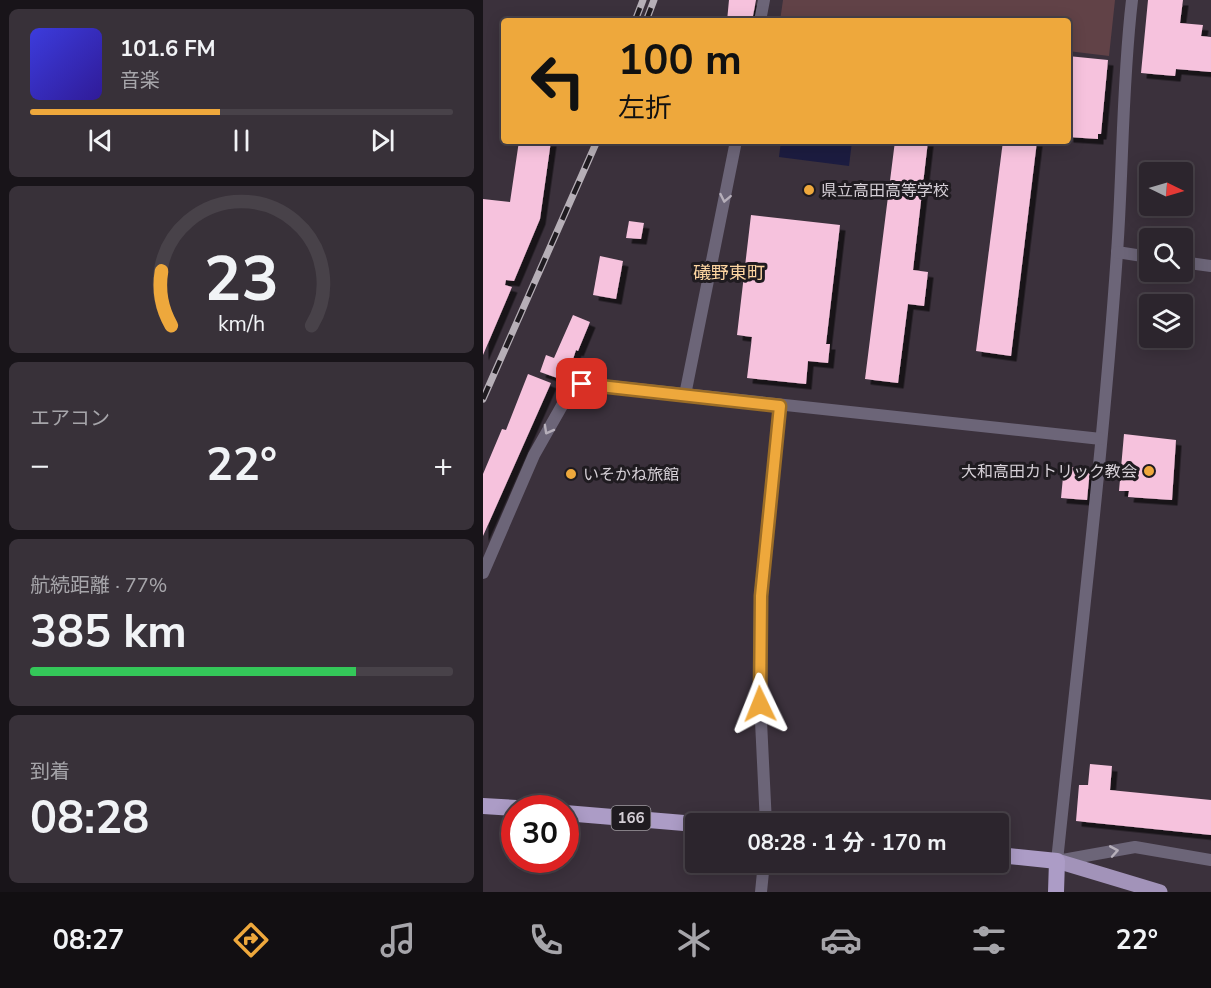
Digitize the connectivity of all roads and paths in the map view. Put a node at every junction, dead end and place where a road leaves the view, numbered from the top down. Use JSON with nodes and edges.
{"nodes":[{"id":1,"x":765,"y":0,"type":"edge"},
{"id":2,"x":1132,"y":0,"type":"edge"},
{"id":3,"x":761,"y":18,"type":"edge"},
{"id":4,"x":735,"y":144,"type":"edge"},
{"id":5,"x":1117,"y":252,"type":"junction"},
{"id":6,"x":1139,"y":255,"type":"edge"},
{"id":7,"x":1193,"y":264,"type":"edge"},
{"id":8,"x":1211,"y":266,"type":"edge"},
{"id":9,"x":685,"y":395,"type":"junction"},
{"id":10,"x":780,"y":406,"type":"junction"},
{"id":11,"x":1101,"y":439,"type":"junction"},
{"id":12,"x":483,"y":573,"type":"edge"},
{"id":13,"x":483,"y":806,"type":"edge"},
{"id":14,"x":501,"y":807,"type":"edge"},
{"id":15,"x":765,"y":813,"type":"edge"},
{"id":16,"x":579,"y":814,"type":"edge"},
{"id":17,"x":685,"y":823,"type":"edge"},
{"id":18,"x":1009,"y":856,"type":"edge"},
{"id":19,"x":1211,"y":860,"type":"edge"},
{"id":20,"x":1057,"y":861,"type":"junction"},
{"id":21,"x":763,"y":873,"type":"edge"},
{"id":22,"x":761,"y":892,"type":"edge"},
{"id":23,"x":1056,"y":892,"type":"edge"},
{"id":24,"x":1160,"y":892,"type":"edge"}],
"edges":[{"from":1,"to":3,"type":"street"},
{"from":2,"to":5,"type":"street"},
{"from":4,"to":9,"type":"street","one_way":true},
{"from":5,"to":6,"type":"street"},
{"from":5,"to":11,"type":"street"},
{"from":7,"to":8,"type":"street"},
{"from":9,"to":10,"type":"street"},
{"from":9,"to":12,"type":"street","one_way":true},
{"from":10,"to":11,"type":"street"},
{"from":10,"to":15,"type":"street"},
{"from":11,"to":20,"type":"street"},
{"from":13,"to":14,"type":"highway"},
{"from":16,"to":17,"type":"highway","number":"166"},
{"from":18,"to":20,"type":"highway"},
{"from":20,"to":19,"type":"street","one_way":true},
{"from":20,"to":23,"type":"highway"},
{"from":20,"to":24,"type":"main road"},
{"from":21,"to":22,"type":"street"}]}
